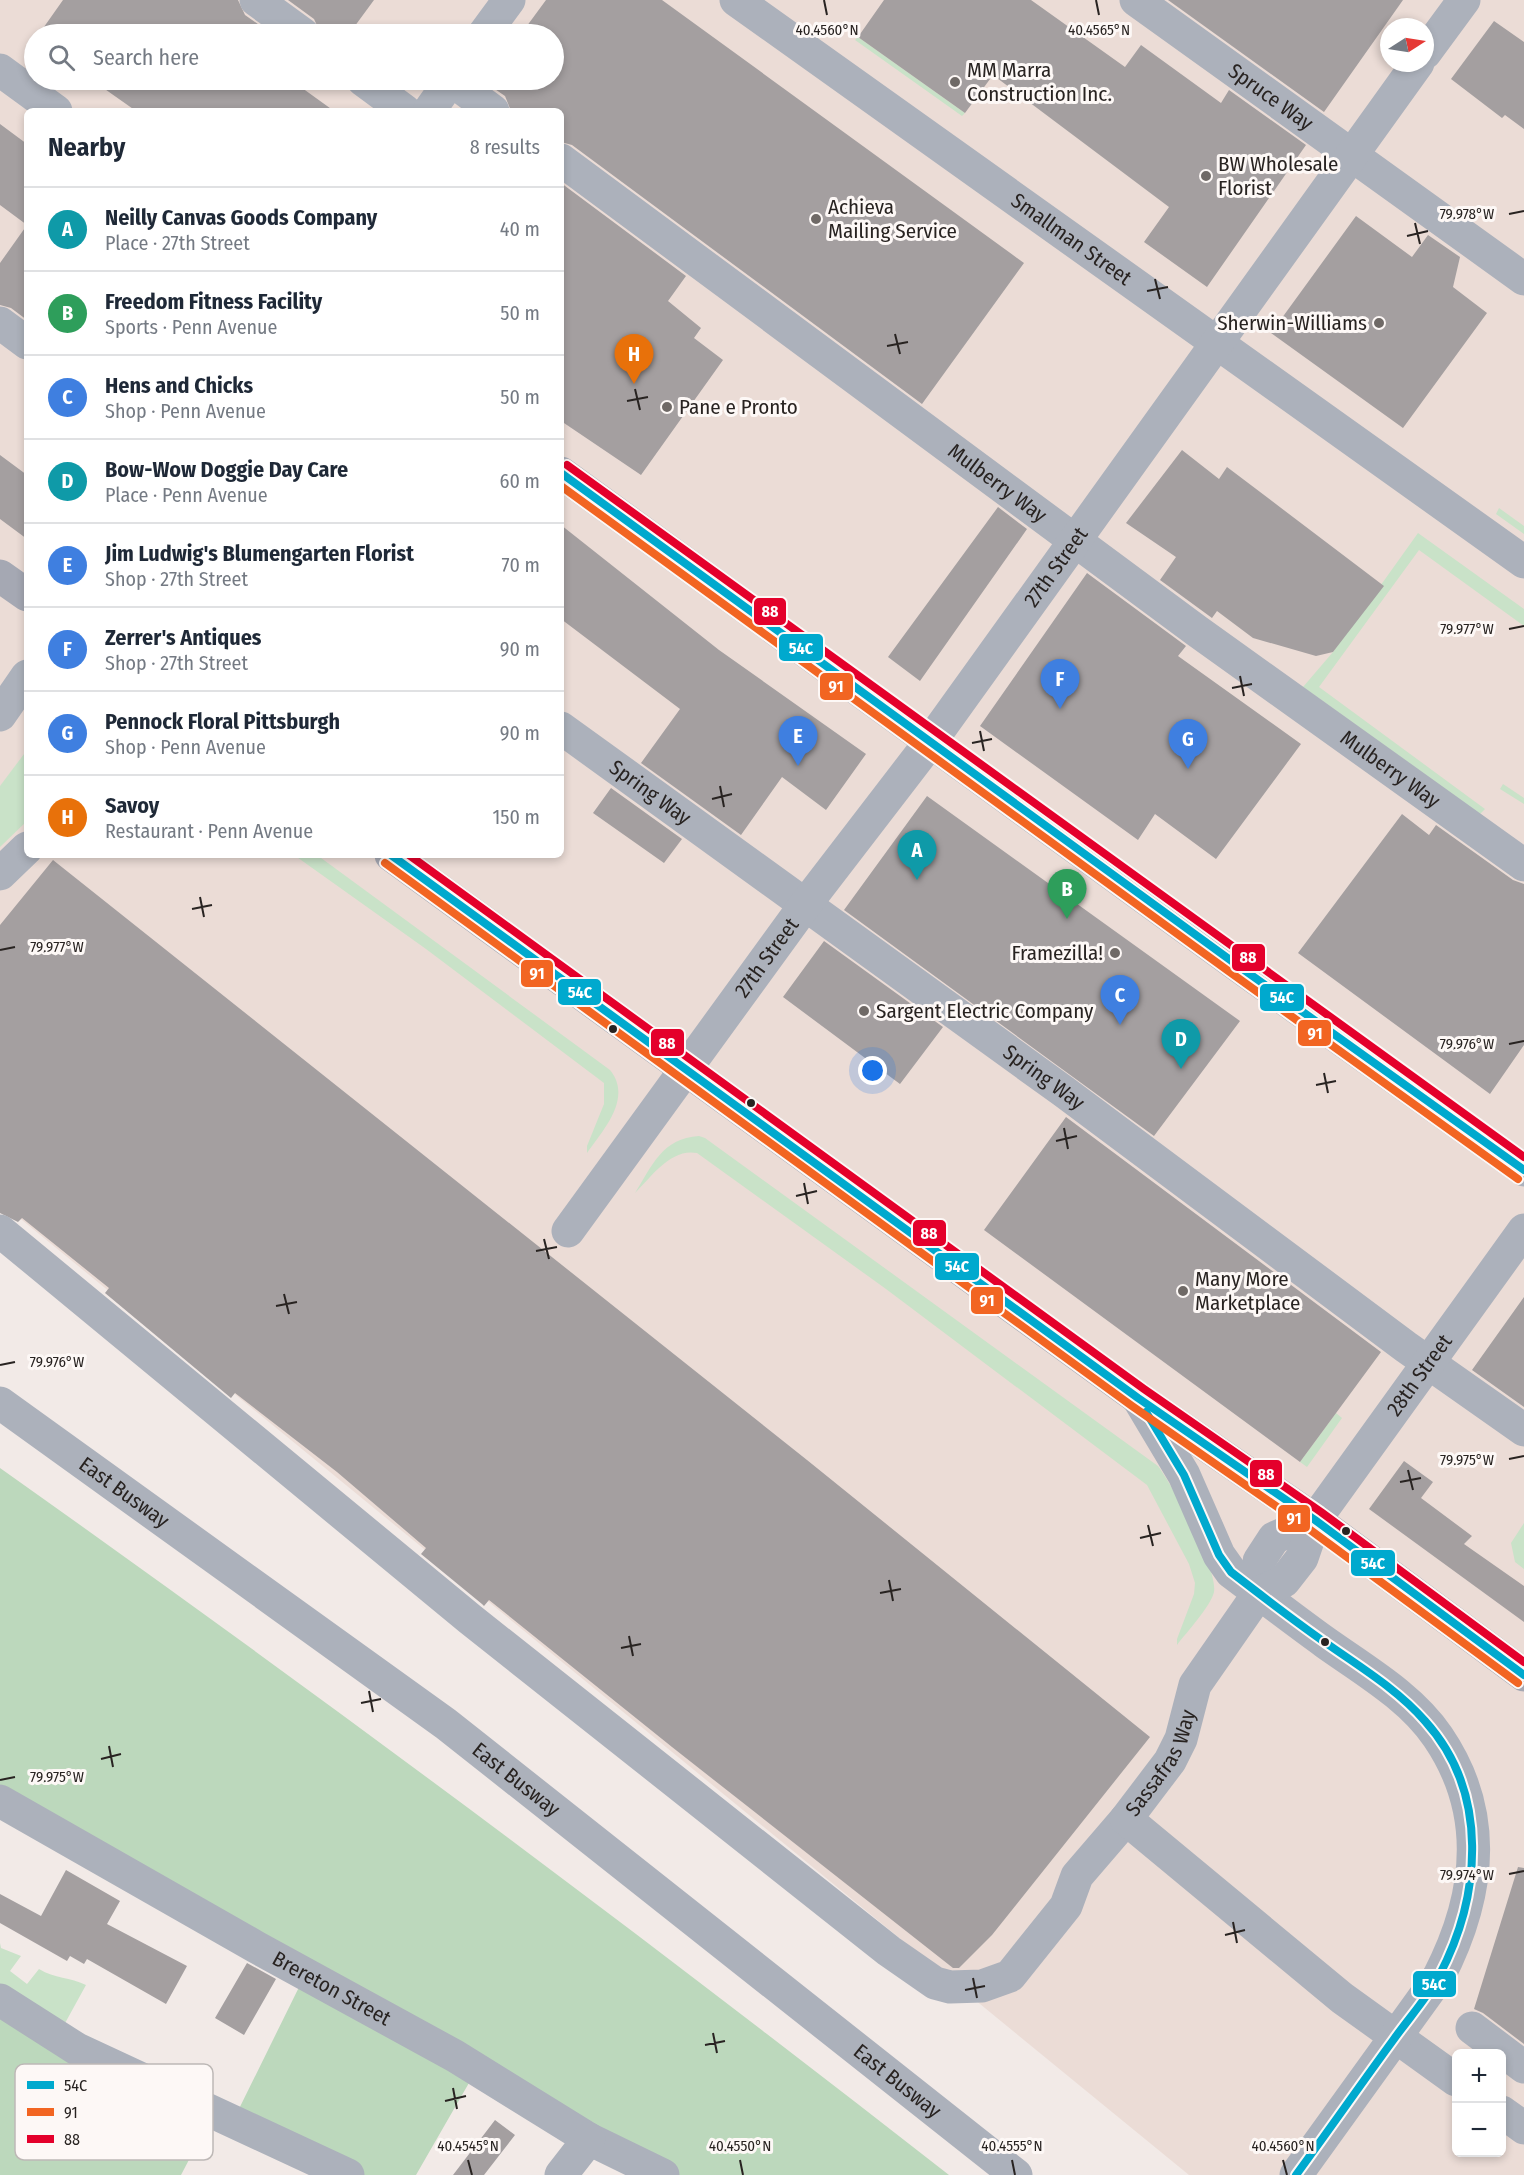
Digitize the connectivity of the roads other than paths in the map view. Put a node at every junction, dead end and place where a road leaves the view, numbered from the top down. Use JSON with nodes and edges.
{"nodes":[{"id":1,"x":256,"y":0,"type":"edge"},
{"id":2,"x":509,"y":0,"type":"edge"},
{"id":3,"x":736,"y":0,"type":"edge"},
{"id":4,"x":1136,"y":0,"type":"edge"},
{"id":5,"x":1464,"y":0,"type":"edge"},
{"id":6,"x":289,"y":24,"type":"edge"},
{"id":7,"x":491,"y":24,"type":"edge"},
{"id":8,"x":1434,"y":41,"type":"edge"},
{"id":9,"x":0,"y":70,"type":"edge"},
{"id":10,"x":1412,"y":72,"type":"edge"},
{"id":11,"x":24,"y":88,"type":"edge"},
{"id":12,"x":27,"y":90,"type":"edge"},
{"id":13,"x":377,"y":90,"type":"edge"},
{"id":14,"x":444,"y":90,"type":"edge"},
{"id":15,"x":465,"y":90,"type":"edge"},
{"id":16,"x":52,"y":108,"type":"edge"},
{"id":17,"x":401,"y":108,"type":"edge"},
{"id":18,"x":431,"y":108,"type":"edge"},
{"id":19,"x":489,"y":108,"type":"edge"},
{"id":20,"x":1353,"y":156,"type":"junction"},
{"id":21,"x":564,"y":162,"type":"edge"},
{"id":22,"x":1524,"y":279,"type":"edge"},
{"id":23,"x":0,"y":323,"type":"edge"},
{"id":24,"x":24,"y":341,"type":"edge"},
{"id":25,"x":1216,"y":344,"type":"junction"},
{"id":26,"x":564,"y":475,"type":"edge"},
{"id":27,"x":1075,"y":540,"type":"junction"},
{"id":28,"x":1524,"y":562,"type":"edge"},
{"id":29,"x":0,"y":576,"type":"edge"},
{"id":30,"x":24,"y":593,"type":"edge"},
{"id":31,"x":24,"y":680,"type":"edge"},
{"id":32,"x":0,"y":715,"type":"edge"},
{"id":33,"x":564,"y":730,"type":"edge"},
{"id":34,"x":931,"y":741,"type":"junction"},
{"id":35,"x":24,"y":851,"type":"edge"},
{"id":36,"x":395,"y":858,"type":"edge"},
{"id":37,"x":1524,"y":865,"type":"edge"},
{"id":38,"x":0,"y":874,"type":"edge"},
{"id":39,"x":805,"y":905,"type":"junction"},
{"id":40,"x":686,"y":1068,"type":"junction"},
{"id":41,"x":1524,"y":1170,"type":"edge"},
{"id":42,"x":1524,"y":1230,"type":"edge"},
{"id":43,"x":0,"y":1232,"type":"edge"},
{"id":44,"x":568,"y":1232,"type":"dead end"},
{"id":45,"x":1428,"y":1362,"type":"junction"},
{"id":46,"x":1138,"y":1398,"type":"junction"},
{"id":47,"x":0,"y":1403,"type":"edge"},
{"id":48,"x":1524,"y":1430,"type":"edge"},
{"id":49,"x":1315,"y":1520,"type":"junction"},
{"id":50,"x":1259,"y":1593,"type":"junction"},
{"id":51,"x":1524,"y":1675,"type":"edge"},
{"id":52,"x":0,"y":1801,"type":"edge"},
{"id":53,"x":1126,"y":1819,"type":"junction"},
{"id":54,"x":0,"y":2000,"type":"edge"},
{"id":55,"x":1472,"y":2028,"type":"dead end"},
{"id":56,"x":109,"y":2064,"type":"edge"},
{"id":57,"x":1524,"y":2067,"type":"edge"},
{"id":58,"x":1452,"y":2077,"type":"edge"},
{"id":59,"x":213,"y":2112,"type":"edge"},
{"id":60,"x":1506,"y":2115,"type":"edge"},
{"id":61,"x":1524,"y":2128,"type":"edge"},
{"id":62,"x":589,"y":2139,"type":"junction"},
{"id":63,"x":348,"y":2175,"type":"edge"},
{"id":64,"x":561,"y":2175,"type":"edge"},
{"id":65,"x":663,"y":2175,"type":"edge"},
{"id":66,"x":1016,"y":2175,"type":"edge"},
{"id":67,"x":1296,"y":2175,"type":"edge"}],
"edges":[{"from":1,"to":6,"type":"street"},
{"from":2,"to":7,"type":"street"},
{"from":3,"to":25,"type":"street","name":"Smallman Street"},
{"from":4,"to":20,"type":"street","name":"Spruce Way"},
{"from":5,"to":8,"type":"street"},
{"from":9,"to":11,"type":"street"},
{"from":10,"to":20,"type":"street","name":"27th Street"},
{"from":12,"to":16,"type":"street"},
{"from":13,"to":17,"type":"street"},
{"from":14,"to":18,"type":"street"},
{"from":15,"to":19,"type":"street"},
{"from":20,"to":22,"type":"street","name":"Spruce Way"},
{"from":20,"to":25,"type":"street","name":"27th Street"},
{"from":21,"to":27,"type":"street","name":"Mulberry Way"},
{"from":23,"to":24,"type":"street"},
{"from":25,"to":27,"type":"street","name":"27th Street"},
{"from":25,"to":28,"type":"street","name":"Smallman Street"},
{"from":26,"to":34,"type":"street"},
{"from":27,"to":34,"type":"street","name":"27th Street"},
{"from":27,"to":37,"type":"street","name":"Mulberry Way"},
{"from":29,"to":30,"type":"main road"},
{"from":31,"to":32,"type":"street"},
{"from":33,"to":39,"type":"street","name":"Spring Way"},
{"from":34,"to":39,"type":"street","name":"27th Street"},
{"from":34,"to":41,"type":"street"},
{"from":35,"to":38,"type":"street"},
{"from":36,"to":40,"type":"main road"},
{"from":39,"to":40,"type":"street","name":"27th Street"},
{"from":39,"to":45,"type":"street","name":"Spring Way"},
{"from":40,"to":44,"type":"street","name":"27th Street"},
{"from":40,"to":46,"type":"main road"},
{"from":42,"to":45,"type":"street","name":"28th Street"},
{"from":43,"to":53,"type":"street"},
{"from":45,"to":48,"type":"street","name":"Spring Way"},
{"from":45,"to":49,"type":"street","name":"28th Street"},
{"from":46,"to":49,"type":"main road"},
{"from":46,"to":50,"type":"street"},
{"from":47,"to":66,"type":"street","name":"East Busway"},
{"from":49,"to":50,"type":"street","name":"28th Street"},
{"from":49,"to":51,"type":"main road"},
{"from":50,"to":53,"type":"street","name":"Sassafras Way"},
{"from":50,"to":67,"type":"street","bridge":true},
{"from":52,"to":62,"type":"street","name":"Brereton Street"},
{"from":53,"to":58,"type":"street","name":"Sassafras Way"},
{"from":54,"to":56,"type":"street"},
{"from":55,"to":57,"type":"street"},
{"from":59,"to":63,"type":"street"},
{"from":60,"to":61,"type":"street"},
{"from":62,"to":64,"type":"street"},
{"from":62,"to":65,"type":"street","name":"Brereton Street"}]}
